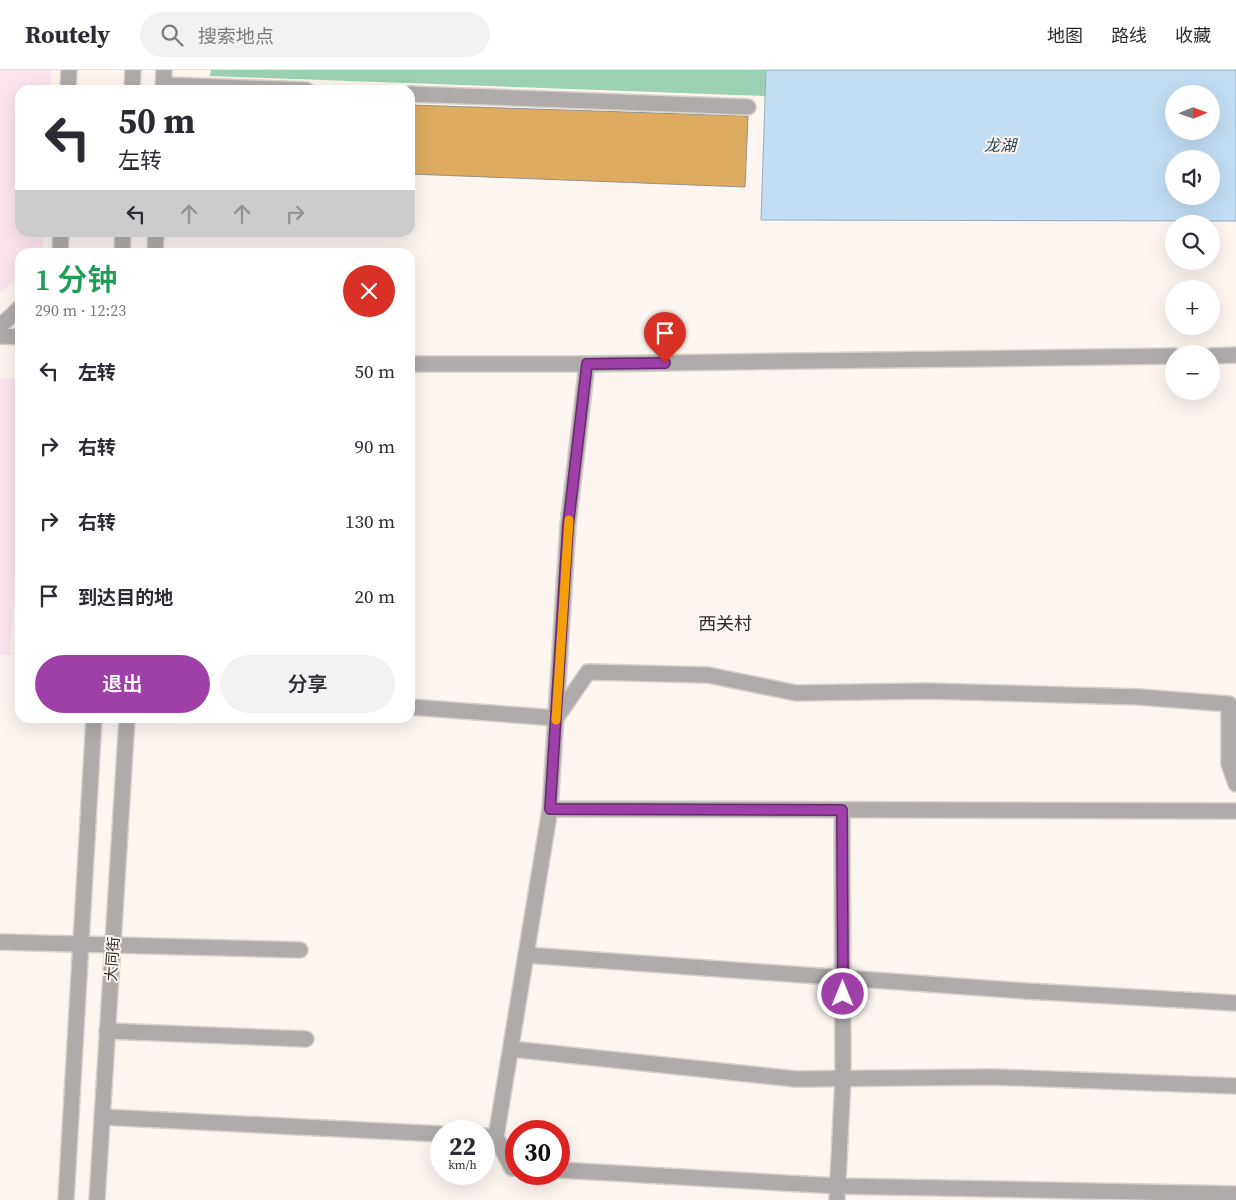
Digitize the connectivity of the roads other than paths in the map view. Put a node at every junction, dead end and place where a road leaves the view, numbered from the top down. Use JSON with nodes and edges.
{"nodes":[{"id":1,"x":69,"y":70,"type":"edge"},
{"id":2,"x":133,"y":70,"type":"edge"},
{"id":3,"x":164,"y":82,"type":"edge"},
{"id":4,"x":68,"y":85,"type":"edge"},
{"id":5,"x":132,"y":85,"type":"edge"},
{"id":6,"x":217,"y":85,"type":"edge"},
{"id":7,"x":415,"y":94,"type":"edge"},
{"id":8,"x":748,"y":107,"type":"dead end"},
{"id":9,"x":15,"y":312,"type":"edge"},
{"id":10,"x":0,"y":326,"type":"edge"},
{"id":11,"x":0,"y":336,"type":"edge"},
{"id":12,"x":15,"y":337,"type":"edge"},
{"id":13,"x":1165,"y":356,"type":"edge"},
{"id":14,"x":1220,"y":356,"type":"edge"},
{"id":15,"x":1236,"y":356,"type":"edge"},
{"id":16,"x":415,"y":364,"type":"edge"},
{"id":17,"x":587,"y":364,"type":"junction"},
{"id":18,"x":415,"y":707,"type":"edge"},
{"id":19,"x":556,"y":718,"type":"junction"},
{"id":20,"x":94,"y":723,"type":"edge"},
{"id":21,"x":127,"y":723,"type":"edge"},
{"id":22,"x":1236,"y":784,"type":"edge"},
{"id":23,"x":550,"y":809,"type":"junction"},
{"id":24,"x":842,"y":810,"type":"junction"},
{"id":25,"x":1236,"y":811,"type":"edge"},
{"id":26,"x":0,"y":942,"type":"edge"},
{"id":27,"x":81,"y":946,"type":"junction"},
{"id":28,"x":113,"y":946,"type":"junction"},
{"id":29,"x":300,"y":950,"type":"dead end"},
{"id":30,"x":526,"y":955,"type":"junction"},
{"id":31,"x":843,"y":978,"type":"junction"},
{"id":32,"x":1236,"y":1003,"type":"edge"},
{"id":33,"x":107,"y":1032,"type":"junction"},
{"id":34,"x":306,"y":1039,"type":"dead end"},
{"id":35,"x":511,"y":1049,"type":"junction"},
{"id":36,"x":843,"y":1078,"type":"junction"},
{"id":37,"x":1236,"y":1086,"type":"edge"},
{"id":38,"x":102,"y":1117,"type":"junction"},
{"id":39,"x":494,"y":1120,"type":"edge"},
{"id":40,"x":430,"y":1133,"type":"edge"},
{"id":41,"x":495,"y":1144,"type":"edge"},
{"id":42,"x":505,"y":1158,"type":"edge"},
{"id":43,"x":570,"y":1171,"type":"edge"},
{"id":44,"x":837,"y":1193,"type":"edge"},
{"id":45,"x":1236,"y":1194,"type":"edge"},
{"id":46,"x":66,"y":1200,"type":"edge"},
{"id":47,"x":97,"y":1200,"type":"edge"}],
"edges":[{"from":1,"to":4,"type":"street"},
{"from":2,"to":5,"type":"street"},
{"from":3,"to":6,"type":"street"},
{"from":7,"to":8,"type":"street"},
{"from":9,"to":10,"type":"street"},
{"from":11,"to":12,"type":"street"},
{"from":13,"to":17,"type":"street"},
{"from":14,"to":15,"type":"street"},
{"from":16,"to":17,"type":"street"},
{"from":17,"to":19,"type":"street"},
{"from":18,"to":19,"type":"street"},
{"from":19,"to":22,"type":"street"},
{"from":19,"to":23,"type":"street"},
{"from":20,"to":27,"type":"street"},
{"from":21,"to":28,"type":"street","name":"大同街"},
{"from":23,"to":24,"type":"street"},
{"from":23,"to":30,"type":"street"},
{"from":24,"to":25,"type":"street"},
{"from":24,"to":31,"type":"street"},
{"from":26,"to":27,"type":"street"},
{"from":27,"to":28,"type":"street"},
{"from":27,"to":46,"type":"street"},
{"from":28,"to":29,"type":"street"},
{"from":28,"to":33,"type":"street","name":"大同街"},
{"from":30,"to":31,"type":"street"},
{"from":30,"to":35,"type":"street"},
{"from":31,"to":32,"type":"street"},
{"from":31,"to":36,"type":"street"},
{"from":33,"to":34,"type":"street"},
{"from":33,"to":38,"type":"street","name":"大同街"},
{"from":35,"to":36,"type":"street"},
{"from":35,"to":39,"type":"street"},
{"from":36,"to":37,"type":"street"},
{"from":36,"to":44,"type":"street"},
{"from":38,"to":40,"type":"street"},
{"from":38,"to":47,"type":"street","name":"大同街"},
{"from":41,"to":42,"type":"street"},
{"from":43,"to":44,"type":"street"},
{"from":44,"to":45,"type":"street"}]}
